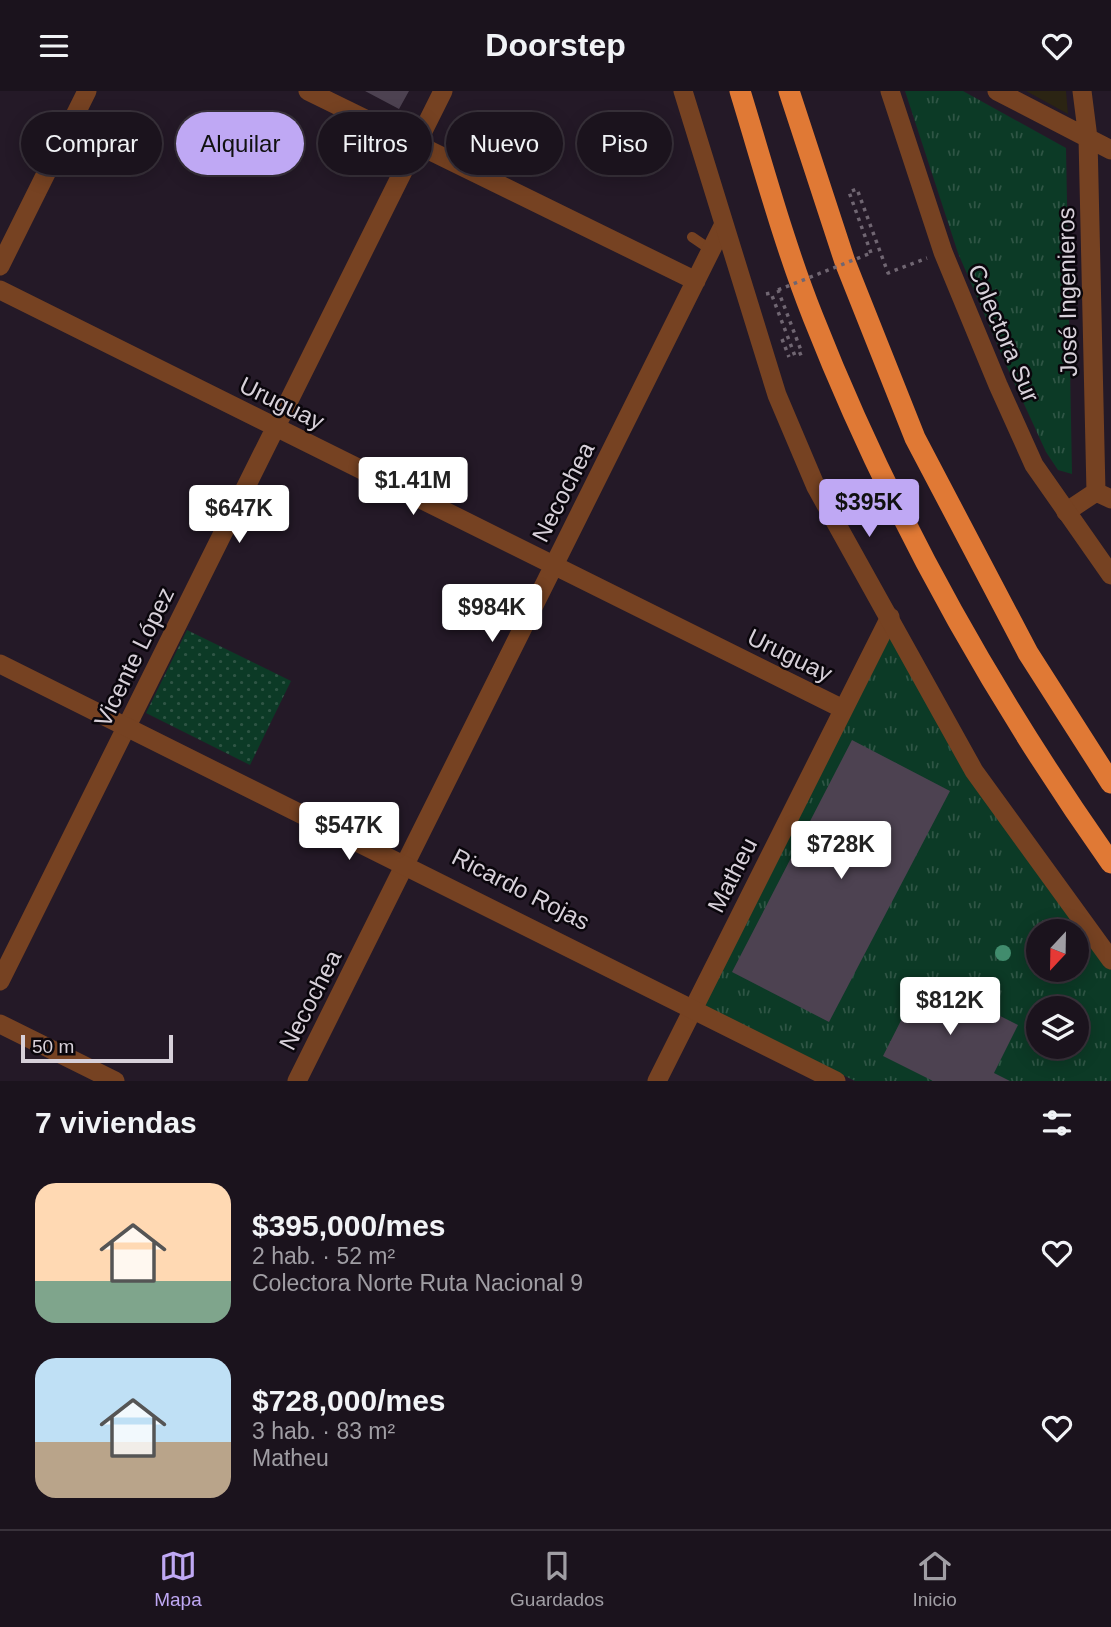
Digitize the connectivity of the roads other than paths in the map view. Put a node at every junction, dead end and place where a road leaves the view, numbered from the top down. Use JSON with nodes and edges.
{"nodes":[{"id":1,"x":87,"y":91,"type":"edge"},
{"id":2,"x":307,"y":91,"type":"edge"},
{"id":3,"x":443,"y":91,"type":"edge"},
{"id":4,"x":683,"y":91,"type":"edge"},
{"id":5,"x":740,"y":91,"type":"edge"},
{"id":6,"x":789,"y":91,"type":"edge"},
{"id":7,"x":890,"y":91,"type":"edge"},
{"id":8,"x":997,"y":91,"type":"edge"},
{"id":9,"x":1082,"y":91,"type":"edge"},
{"id":10,"x":350,"y":112,"type":"edge"},
{"id":11,"x":432,"y":113,"type":"edge"},
{"id":12,"x":1088,"y":138,"type":"junction"},
{"id":13,"x":1111,"y":150,"type":"edge"},
{"id":14,"x":432,"y":152,"type":"edge"},
{"id":15,"x":401,"y":175,"type":"edge"},
{"id":16,"x":723,"y":226,"type":"junction"},
{"id":17,"x":692,"y":237,"type":"dead end"},
{"id":18,"x":711,"y":250,"type":"junction"},
{"id":19,"x":0,"y":265,"type":"edge"},
{"id":20,"x":696,"y":281,"type":"junction"},
{"id":21,"x":0,"y":290,"type":"edge"},
{"id":22,"x":276,"y":427,"type":"junction"},
{"id":23,"x":1103,"y":496,"type":"edge"},
{"id":24,"x":1066,"y":512,"type":"junction"},
{"id":25,"x":554,"y":565,"type":"junction"},
{"id":26,"x":1111,"y":575,"type":"edge"},
{"id":27,"x":890,"y":617,"type":"junction"},
{"id":28,"x":0,"y":657,"type":"edge"},
{"id":29,"x":0,"y":664,"type":"edge"},
{"id":30,"x":843,"y":709,"type":"junction"},
{"id":31,"x":128,"y":724,"type":"junction"},
{"id":32,"x":1111,"y":783,"type":"edge"},
{"id":33,"x":406,"y":863,"type":"junction"},
{"id":34,"x":1111,"y":863,"type":"edge"},
{"id":35,"x":1111,"y":960,"type":"edge"},
{"id":36,"x":0,"y":981,"type":"edge"},
{"id":37,"x":694,"y":1007,"type":"junction"},
{"id":38,"x":0,"y":1024,"type":"edge"},
{"id":39,"x":115,"y":1081,"type":"edge"},
{"id":40,"x":297,"y":1081,"type":"edge"},
{"id":41,"x":657,"y":1081,"type":"edge"},
{"id":42,"x":836,"y":1081,"type":"edge"}],
"edges":[{"from":1,"to":19,"type":"street"},
{"from":2,"to":10,"type":"street"},
{"from":3,"to":11,"type":"street","name":"Vicente López"},
{"from":4,"to":16,"type":"street"},
{"from":5,"to":34,"type":"highway"},
{"from":6,"to":32,"type":"highway"},
{"from":7,"to":24,"type":"street","name":"Colectora Sur"},
{"from":8,"to":12,"type":"street"},
{"from":9,"to":12,"type":"street","name":"José Ingenieros"},
{"from":12,"to":13,"type":"street"},
{"from":12,"to":23,"type":"street","name":"José Ingenieros"},
{"from":14,"to":20,"type":"street"},
{"from":15,"to":22,"type":"street","name":"Vicente López"},
{"from":16,"to":18,"type":"street","name":"Necochea"},
{"from":16,"to":27,"type":"street"},
{"from":17,"to":18,"type":"lane"},
{"from":18,"to":20,"type":"street","name":"Necochea"},
{"from":20,"to":25,"type":"street","name":"Necochea"},
{"from":21,"to":22,"type":"street","name":"Uruguay"},
{"from":22,"to":25,"type":"street","name":"Uruguay"},
{"from":22,"to":31,"type":"street","name":"Vicente López"},
{"from":23,"to":24,"type":"street"},
{"from":24,"to":26,"type":"street","name":"Colectora Sur"},
{"from":25,"to":30,"type":"street","name":"Uruguay"},
{"from":25,"to":33,"type":"street","name":"Necochea"},
{"from":27,"to":30,"type":"street","name":"Matheu"},
{"from":27,"to":35,"type":"street"},
{"from":28,"to":31,"type":"street","name":"Ricardo Rojas"},
{"from":29,"to":31,"type":"street","name":"Ricardo Rojas"},
{"from":30,"to":37,"type":"street","name":"Matheu"},
{"from":31,"to":33,"type":"street","name":"Ricardo Rojas"},
{"from":31,"to":36,"type":"street","name":"Vicente López"},
{"from":33,"to":37,"type":"street","name":"Ricardo Rojas"},
{"from":33,"to":40,"type":"street","name":"Necochea"},
{"from":37,"to":41,"type":"street","name":"Matheu"},
{"from":37,"to":42,"type":"street","name":"Ricardo Rojas"},
{"from":38,"to":39,"type":"street"}]}
